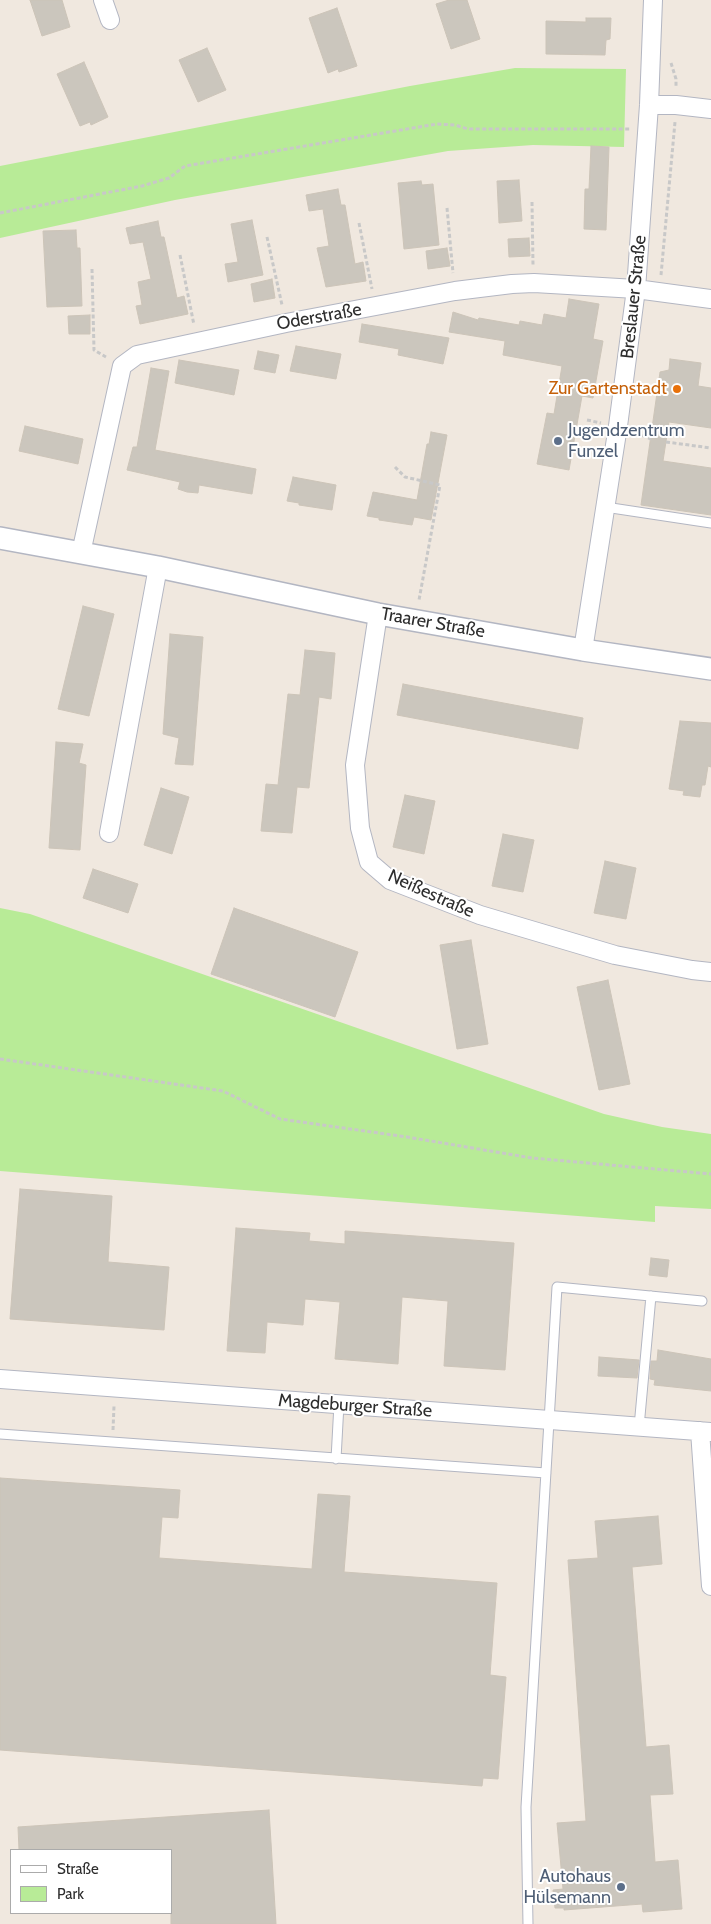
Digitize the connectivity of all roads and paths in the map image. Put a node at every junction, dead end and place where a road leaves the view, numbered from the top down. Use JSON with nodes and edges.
{"nodes":[{"id":1,"x":103,"y":0,"type":"edge"},
{"id":2,"x":653,"y":0,"type":"edge"},
{"id":3,"x":110,"y":20,"type":"dead end"},
{"id":4,"x":671,"y":56,"type":"dead end"},
{"id":5,"x":649,"y":105,"type":"junction"},
{"id":6,"x":676,"y":105,"type":"junction"},
{"id":7,"x":711,"y":109,"type":"edge"},
{"id":8,"x":647,"y":129,"type":"junction"},
{"id":9,"x":532,"y":202,"type":"dead end"},
{"id":10,"x":447,"y":208,"type":"dead end"},
{"id":11,"x":0,"y":213,"type":"edge"},
{"id":12,"x":359,"y":223,"type":"dead end"},
{"id":13,"x":267,"y":238,"type":"dead end"},
{"id":14,"x":180,"y":255,"type":"dead end"},
{"id":15,"x":92,"y":269,"type":"dead end"},
{"id":16,"x":534,"y":283,"type":"junction"},
{"id":17,"x":636,"y":290,"type":"junction"},
{"id":18,"x":455,"y":291,"type":"junction"},
{"id":19,"x":659,"y":292,"type":"junction"},
{"id":20,"x":711,"y":299,"type":"edge"},
{"id":21,"x":375,"y":307,"type":"junction"},
{"id":22,"x":286,"y":323,"type":"junction"},
{"id":23,"x":198,"y":342,"type":"junction"},
{"id":24,"x":122,"y":366,"type":"junction"},
{"id":25,"x":666,"y":442,"type":"dead end"},
{"id":26,"x":711,"y":448,"type":"edge"},
{"id":27,"x":395,"y":468,"type":"dead end"},
{"id":28,"x":605,"y":507,"type":"junction"},
{"id":29,"x":711,"y":523,"type":"edge"},
{"id":30,"x":0,"y":538,"type":"edge"},
{"id":31,"x":81,"y":553,"type":"junction"},
{"id":32,"x":158,"y":566,"type":"junction"},
{"id":33,"x":378,"y":614,"type":"junction"},
{"id":34,"x":415,"y":619,"type":"junction"},
{"id":35,"x":582,"y":650,"type":"junction"},
{"id":36,"x":711,"y":669,"type":"edge"},
{"id":37,"x":110,"y":833,"type":"dead end"},
{"id":38,"x":711,"y":972,"type":"edge"},
{"id":39,"x":0,"y":1059,"type":"edge"},
{"id":40,"x":711,"y":1174,"type":"edge"},
{"id":41,"x":651,"y":1296,"type":"junction"},
{"id":42,"x":702,"y":1301,"type":"dead end"},
{"id":43,"x":0,"y":1379,"type":"edge"},
{"id":44,"x":115,"y":1388,"type":"junction"},
{"id":45,"x":339,"y":1404,"type":"junction"},
{"id":46,"x":549,"y":1420,"type":"junction"},
{"id":47,"x":639,"y":1426,"type":"junction"},
{"id":48,"x":706,"y":1432,"type":"edge"},
{"id":49,"x":0,"y":1434,"type":"edge"},
{"id":50,"x":113,"y":1442,"type":"junction"},
{"id":51,"x":336,"y":1459,"type":"junction"},
{"id":52,"x":546,"y":1473,"type":"junction"},
{"id":53,"x":711,"y":1586,"type":"edge"},
{"id":54,"x":528,"y":1924,"type":"edge"}],
"edges":[{"from":1,"to":3,"type":"street"},
{"from":2,"to":5,"type":"street","name":"Breslauer Straße"},
{"from":4,"to":6,"type":"path"},
{"from":5,"to":6,"type":"street"},
{"from":5,"to":8,"type":"street","name":"Breslauer Straße"},
{"from":6,"to":7,"type":"street"},
{"from":6,"to":19,"type":"path"},
{"from":8,"to":11,"type":"path"},
{"from":8,"to":17,"type":"street","name":"Breslauer Straße"},
{"from":9,"to":16,"type":"path"},
{"from":10,"to":18,"type":"path"},
{"from":12,"to":21,"type":"path"},
{"from":13,"to":22,"type":"path"},
{"from":14,"to":23,"type":"path"},
{"from":15,"to":24,"type":"path"},
{"from":16,"to":17,"type":"street","name":"Oderstraße"},
{"from":16,"to":18,"type":"street","name":"Oderstraße"},
{"from":17,"to":19,"type":"street","name":"Oderstraße"},
{"from":17,"to":28,"type":"street","name":"Breslauer Straße"},
{"from":18,"to":21,"type":"street","name":"Oderstraße"},
{"from":19,"to":20,"type":"street","name":"Oderstraße"},
{"from":21,"to":22,"type":"street","name":"Oderstraße"},
{"from":22,"to":23,"type":"street","name":"Oderstraße"},
{"from":23,"to":24,"type":"street","name":"Oderstraße"},
{"from":24,"to":31,"type":"street"},
{"from":25,"to":26,"type":"path"},
{"from":27,"to":34,"type":"path"},
{"from":28,"to":29,"type":"lane"},
{"from":28,"to":35,"type":"street","name":"Breslauer Straße"},
{"from":30,"to":31,"type":"street","name":"Traarer Straße"},
{"from":31,"to":32,"type":"street","name":"Traarer Straße"},
{"from":32,"to":33,"type":"street","name":"Traarer Straße"},
{"from":32,"to":37,"type":"street"},
{"from":33,"to":34,"type":"street","name":"Traarer Straße"},
{"from":33,"to":38,"type":"street","name":"Neißestraße"},
{"from":34,"to":35,"type":"street","name":"Traarer Straße"},
{"from":35,"to":36,"type":"street","name":"Traarer Straße"},
{"from":39,"to":40,"type":"path"},
{"from":41,"to":42,"type":"lane"},
{"from":41,"to":46,"type":"lane"},
{"from":41,"to":47,"type":"lane"},
{"from":43,"to":44,"type":"street","name":"Magdeburger Straße"},
{"from":44,"to":45,"type":"street","name":"Magdeburger Straße"},
{"from":44,"to":50,"type":"path"},
{"from":45,"to":46,"type":"street","name":"Magdeburger Straße"},
{"from":45,"to":51,"type":"lane"},
{"from":46,"to":47,"type":"street","name":"Magdeburger Straße"},
{"from":46,"to":52,"type":"lane"},
{"from":47,"to":48,"type":"street","name":"Magdeburger Straße"},
{"from":48,"to":53,"type":"street"},
{"from":49,"to":50,"type":"lane"},
{"from":50,"to":51,"type":"lane"},
{"from":51,"to":52,"type":"lane"},
{"from":52,"to":54,"type":"lane"}]}
